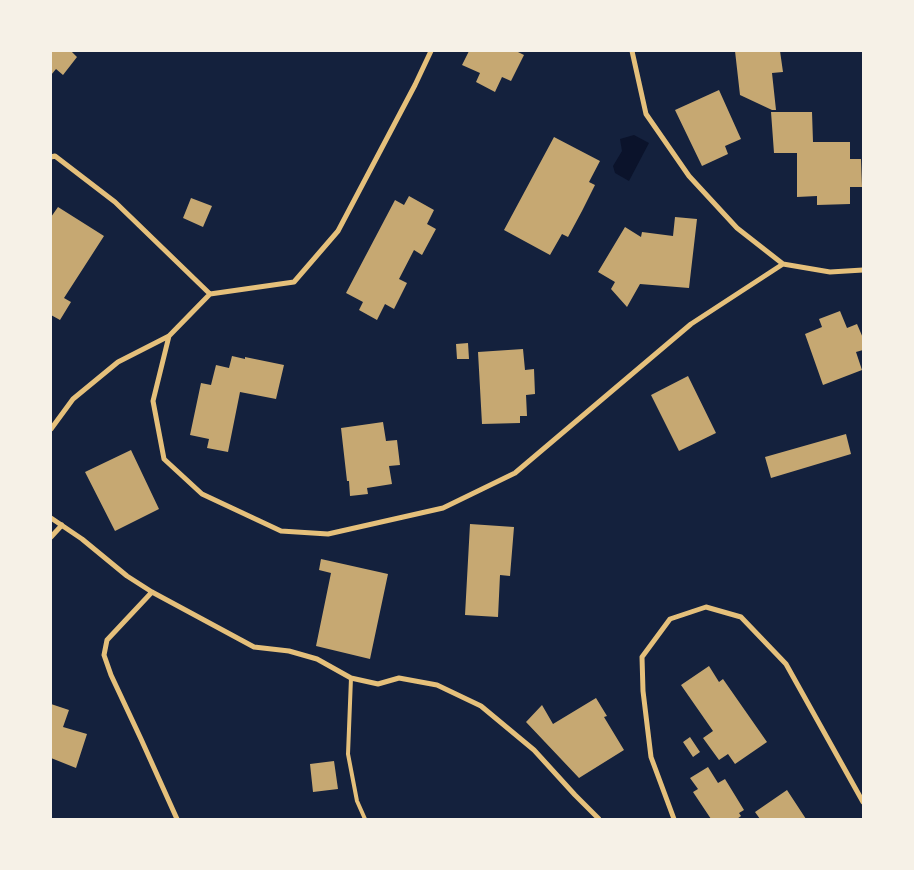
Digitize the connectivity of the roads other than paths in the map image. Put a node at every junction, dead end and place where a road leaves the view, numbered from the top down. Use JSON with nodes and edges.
{"nodes":[{"id":1,"x":431,"y":51,"type":"edge"},
{"id":2,"x":632,"y":51,"type":"edge"},
{"id":3,"x":51,"y":157,"type":"edge"},
{"id":4,"x":783,"y":264,"type":"junction"},
{"id":5,"x":863,"y":270,"type":"edge"},
{"id":6,"x":210,"y":294,"type":"junction"},
{"id":7,"x":169,"y":336,"type":"junction"},
{"id":8,"x":51,"y":429,"type":"edge"},
{"id":9,"x":51,"y":518,"type":"edge"},
{"id":10,"x":62,"y":525,"type":"junction"},
{"id":11,"x":51,"y":538,"type":"edge"},
{"id":12,"x":152,"y":592,"type":"junction"},
{"id":13,"x":351,"y":678,"type":"junction"},
{"id":14,"x":863,"y":802,"type":"edge"},
{"id":15,"x":176,"y":819,"type":"edge"},
{"id":16,"x":365,"y":819,"type":"edge"},
{"id":17,"x":600,"y":819,"type":"edge"},
{"id":18,"x":674,"y":819,"type":"edge"}],
"edges":[{"from":1,"to":6,"type":"street"},
{"from":2,"to":4,"type":"street"},
{"from":3,"to":6,"type":"street"},
{"from":4,"to":5,"type":"street"},
{"from":4,"to":7,"type":"street"},
{"from":6,"to":7,"type":"street"},
{"from":7,"to":8,"type":"street"},
{"from":9,"to":10,"type":"street"},
{"from":10,"to":11,"type":"street"},
{"from":10,"to":12,"type":"street"},
{"from":12,"to":13,"type":"street"},
{"from":12,"to":15,"type":"street"},
{"from":13,"to":16,"type":"lane"},
{"from":13,"to":17,"type":"street"},
{"from":14,"to":18,"type":"street"}]}
